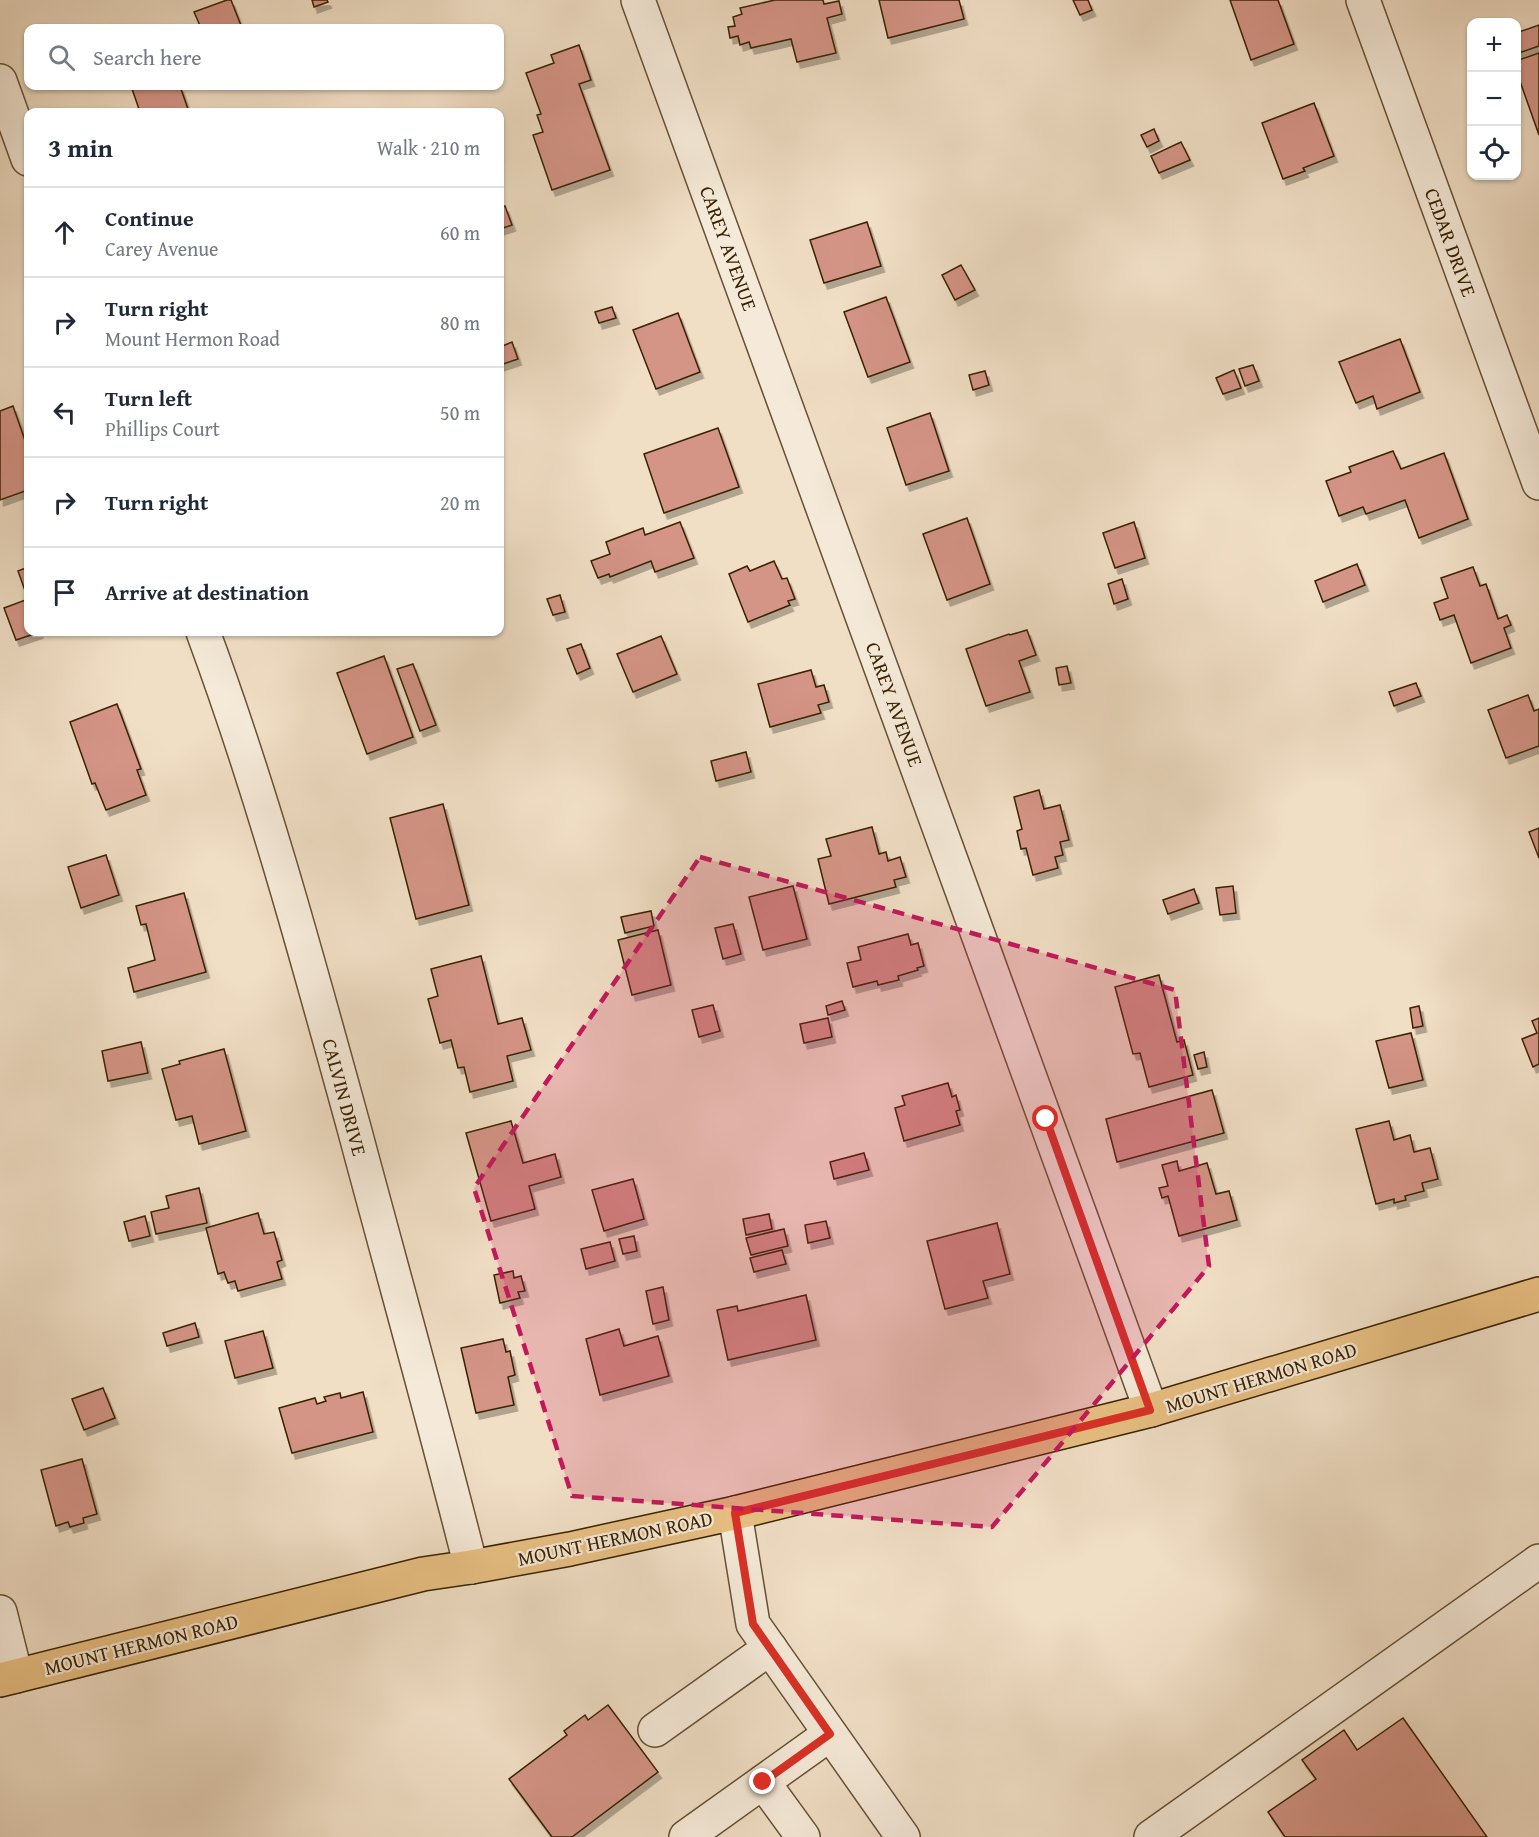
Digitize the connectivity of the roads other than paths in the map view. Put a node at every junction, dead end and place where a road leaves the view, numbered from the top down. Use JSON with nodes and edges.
{"nodes":[{"id":1,"x":638,"y":0,"type":"edge"},
{"id":2,"x":1363,"y":0,"type":"edge"},
{"id":3,"x":0,"y":81,"type":"edge"},
{"id":4,"x":24,"y":148,"type":"edge"},
{"id":5,"x":1539,"y":483,"type":"edge"},
{"id":6,"x":204,"y":636,"type":"edge"},
{"id":7,"x":1539,"y":1294,"type":"edge"},
{"id":8,"x":1150,"y":1410,"type":"junction"},
{"id":9,"x":735,"y":1513,"type":"junction"},
{"id":10,"x":1539,"y":1561,"type":"edge"},
{"id":11,"x":471,"y":1567,"type":"junction"},
{"id":12,"x":0,"y":1612,"type":"edge"},
{"id":13,"x":770,"y":1648,"type":"junction"},
{"id":14,"x":8,"y":1678,"type":"edge"},
{"id":15,"x":655,"y":1730,"type":"dead end"},
{"id":16,"x":830,"y":1734,"type":"junction"},
{"id":17,"x":763,"y":1782,"type":"junction"},
{"id":18,"x":686,"y":1837,"type":"edge"},
{"id":19,"x":803,"y":1837,"type":"edge"},
{"id":20,"x":903,"y":1837,"type":"edge"},
{"id":21,"x":1151,"y":1837,"type":"edge"}],
"edges":[{"from":1,"to":8,"type":"street","name":"CAREY AVENUE"},
{"from":2,"to":5,"type":"street","name":"CEDAR DRIVE"},
{"from":3,"to":4,"type":"street"},
{"from":6,"to":11,"type":"street","name":"CALVIN DRIVE"},
{"from":7,"to":8,"type":"main road","name":"MOUNT HERMON ROAD"},
{"from":8,"to":9,"type":"main road","name":"MOUNT HERMON ROAD"},
{"from":9,"to":11,"type":"main road","name":"MOUNT HERMON ROAD"},
{"from":9,"to":13,"type":"street"},
{"from":10,"to":21,"type":"street"},
{"from":11,"to":14,"type":"main road","name":"MOUNT HERMON ROAD"},
{"from":12,"to":14,"type":"street"},
{"from":13,"to":15,"type":"street"},
{"from":13,"to":16,"type":"street"},
{"from":16,"to":17,"type":"street"},
{"from":16,"to":20,"type":"street"},
{"from":17,"to":18,"type":"street"},
{"from":17,"to":19,"type":"street"}]}
